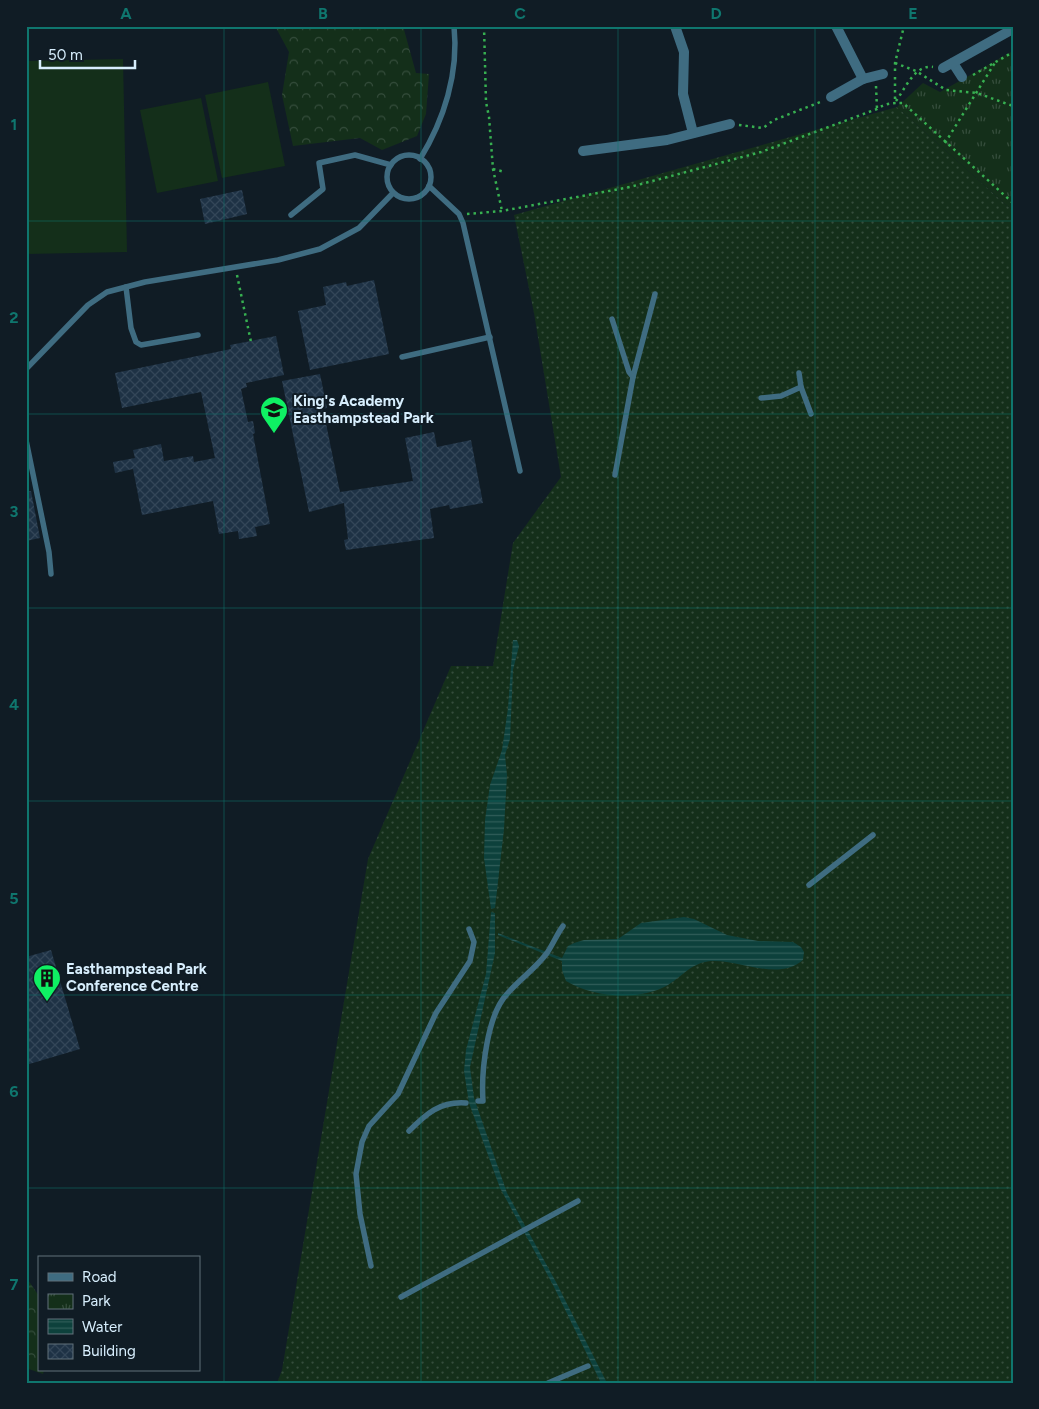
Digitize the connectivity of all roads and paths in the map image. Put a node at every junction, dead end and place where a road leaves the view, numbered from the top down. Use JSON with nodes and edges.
{"nodes":[{"id":1,"x":454,"y":26,"type":"edge"},
{"id":2,"x":484,"y":26,"type":"edge"},
{"id":3,"x":674,"y":26,"type":"edge"},
{"id":4,"x":836,"y":26,"type":"edge"},
{"id":5,"x":904,"y":26,"type":"edge"},
{"id":6,"x":1013,"y":29,"type":"edge"},
{"id":7,"x":1013,"y":52,"type":"edge"},
{"id":8,"x":996,"y":61,"type":"junction"},
{"id":9,"x":894,"y":63,"type":"junction"},
{"id":10,"x":954,"y":63,"type":"junction"},
{"id":11,"x":944,"y":68,"type":"joint"},
{"id":12,"x":916,"y":71,"type":"junction"},
{"id":13,"x":879,"y":75,"type":"joint"},
{"id":14,"x":967,"y":76,"type":"joint"},
{"id":15,"x":864,"y":79,"type":"junction"},
{"id":16,"x":952,"y":87,"type":"dead end"},
{"id":17,"x":946,"y":90,"type":"junction"},
{"id":18,"x":977,"y":93,"type":"junction"},
{"id":19,"x":830,"y":97,"type":"joint"},
{"id":20,"x":895,"y":103,"type":"junction"},
{"id":21,"x":1013,"y":106,"type":"edge"},
{"id":22,"x":877,"y":109,"type":"junction"},
{"id":23,"x":730,"y":124,"type":"joint"},
{"id":24,"x":693,"y":133,"type":"junction"},
{"id":25,"x":945,"y":143,"type":"junction"},
{"id":26,"x":583,"y":151,"type":"dead end"},
{"id":27,"x":420,"y":159,"type":"junction"},
{"id":28,"x":391,"y":165,"type":"junction"},
{"id":29,"x":493,"y":169,"type":"junction"},
{"id":30,"x":505,"y":172,"type":"dead end"},
{"id":31,"x":429,"y":186,"type":"junction"},
{"id":32,"x":393,"y":192,"type":"junction"},
{"id":33,"x":1013,"y":203,"type":"edge"},
{"id":34,"x":502,"y":211,"type":"junction"},
{"id":35,"x":291,"y":214,"type":"dead end"},
{"id":36,"x":459,"y":214,"type":"junction"},
{"id":37,"x":236,"y":267,"type":"junction"},
{"id":38,"x":126,"y":287,"type":"junction"},
{"id":39,"x":655,"y":294,"type":"dead end"},
{"id":40,"x":612,"y":319,"type":"dead end"},
{"id":41,"x":198,"y":335,"type":"dead end"},
{"id":42,"x":490,"y":337,"type":"junction"},
{"id":43,"x":252,"y":342,"type":"dead end"},
{"id":44,"x":402,"y":357,"type":"dead end"},
{"id":45,"x":26,"y":369,"type":"edge"},
{"id":46,"x":799,"y":373,"type":"dead end"},
{"id":47,"x":633,"y":377,"type":"junction"},
{"id":48,"x":801,"y":387,"type":"junction"},
{"id":49,"x":762,"y":398,"type":"dead end"},
{"id":50,"x":811,"y":414,"type":"dead end"},
{"id":51,"x":26,"y":440,"type":"edge"},
{"id":52,"x":520,"y":471,"type":"dead end"},
{"id":53,"x":615,"y":475,"type":"dead end"},
{"id":54,"x":51,"y":574,"type":"dead end"},
{"id":55,"x":873,"y":835,"type":"dead end"},
{"id":56,"x":809,"y":885,"type":"dead end"},
{"id":57,"x":563,"y":926,"type":"dead end"},
{"id":58,"x":468,"y":929,"type":"dead end"},
{"id":59,"x":478,"y":1101,"type":"dead end"},
{"id":60,"x":466,"y":1103,"type":"dead end"},
{"id":61,"x":409,"y":1131,"type":"dead end"},
{"id":62,"x":578,"y":1201,"type":"dead end"},
{"id":63,"x":371,"y":1266,"type":"dead end"},
{"id":64,"x":401,"y":1296,"type":"dead end"},
{"id":65,"x":588,"y":1366,"type":"dead end"},
{"id":66,"x":548,"y":1383,"type":"edge"}],
"edges":[{"from":1,"to":27,"type":"lane"},
{"from":2,"to":29,"type":"path"},
{"from":3,"to":24,"type":"street"},
{"from":4,"to":15,"type":"street"},
{"from":5,"to":9,"type":"path"},
{"from":6,"to":10,"type":"street"},
{"from":7,"to":8,"type":"path"},
{"from":8,"to":14,"type":"path"},
{"from":8,"to":18,"type":"path"},
{"from":9,"to":12,"type":"path"},
{"from":9,"to":20,"type":"path"},
{"from":10,"to":11,"type":"street"},
{"from":10,"to":14,"type":"street"},
{"from":11,"to":12,"type":"path"},
{"from":12,"to":17,"type":"path"},
{"from":12,"to":20,"type":"path"},
{"from":13,"to":15,"type":"street"},
{"from":13,"to":22,"type":"path"},
{"from":15,"to":19,"type":"street"},
{"from":16,"to":17,"type":"path"},
{"from":17,"to":18,"type":"path"},
{"from":18,"to":21,"type":"path"},
{"from":18,"to":25,"type":"path"},
{"from":19,"to":23,"type":"path"},
{"from":20,"to":22,"type":"path"},
{"from":20,"to":25,"type":"path"},
{"from":22,"to":34,"type":"path"},
{"from":23,"to":24,"type":"street"},
{"from":24,"to":26,"type":"street"},
{"from":25,"to":33,"type":"path"},
{"from":27,"to":28,"type":"lane"},
{"from":27,"to":31,"type":"lane"},
{"from":28,"to":32,"type":"lane"},
{"from":28,"to":35,"type":"lane"},
{"from":29,"to":30,"type":"path"},
{"from":29,"to":34,"type":"path"},
{"from":31,"to":32,"type":"lane"},
{"from":31,"to":36,"type":"lane"},
{"from":32,"to":37,"type":"lane"},
{"from":34,"to":36,"type":"path"},
{"from":36,"to":42,"type":"lane"},
{"from":37,"to":38,"type":"lane"},
{"from":37,"to":43,"type":"path"},
{"from":38,"to":41,"type":"lane"},
{"from":38,"to":45,"type":"lane"},
{"from":39,"to":47,"type":"lane"},
{"from":40,"to":47,"type":"lane"},
{"from":42,"to":44,"type":"lane"},
{"from":42,"to":52,"type":"lane"},
{"from":46,"to":48,"type":"lane"},
{"from":47,"to":53,"type":"lane"},
{"from":48,"to":49,"type":"lane"},
{"from":48,"to":50,"type":"lane"},
{"from":51,"to":54,"type":"lane"},
{"from":55,"to":56,"type":"lane"},
{"from":57,"to":59,"type":"lane"},
{"from":58,"to":63,"type":"lane"},
{"from":60,"to":61,"type":"lane"},
{"from":62,"to":64,"type":"lane"},
{"from":65,"to":66,"type":"lane"}]}
